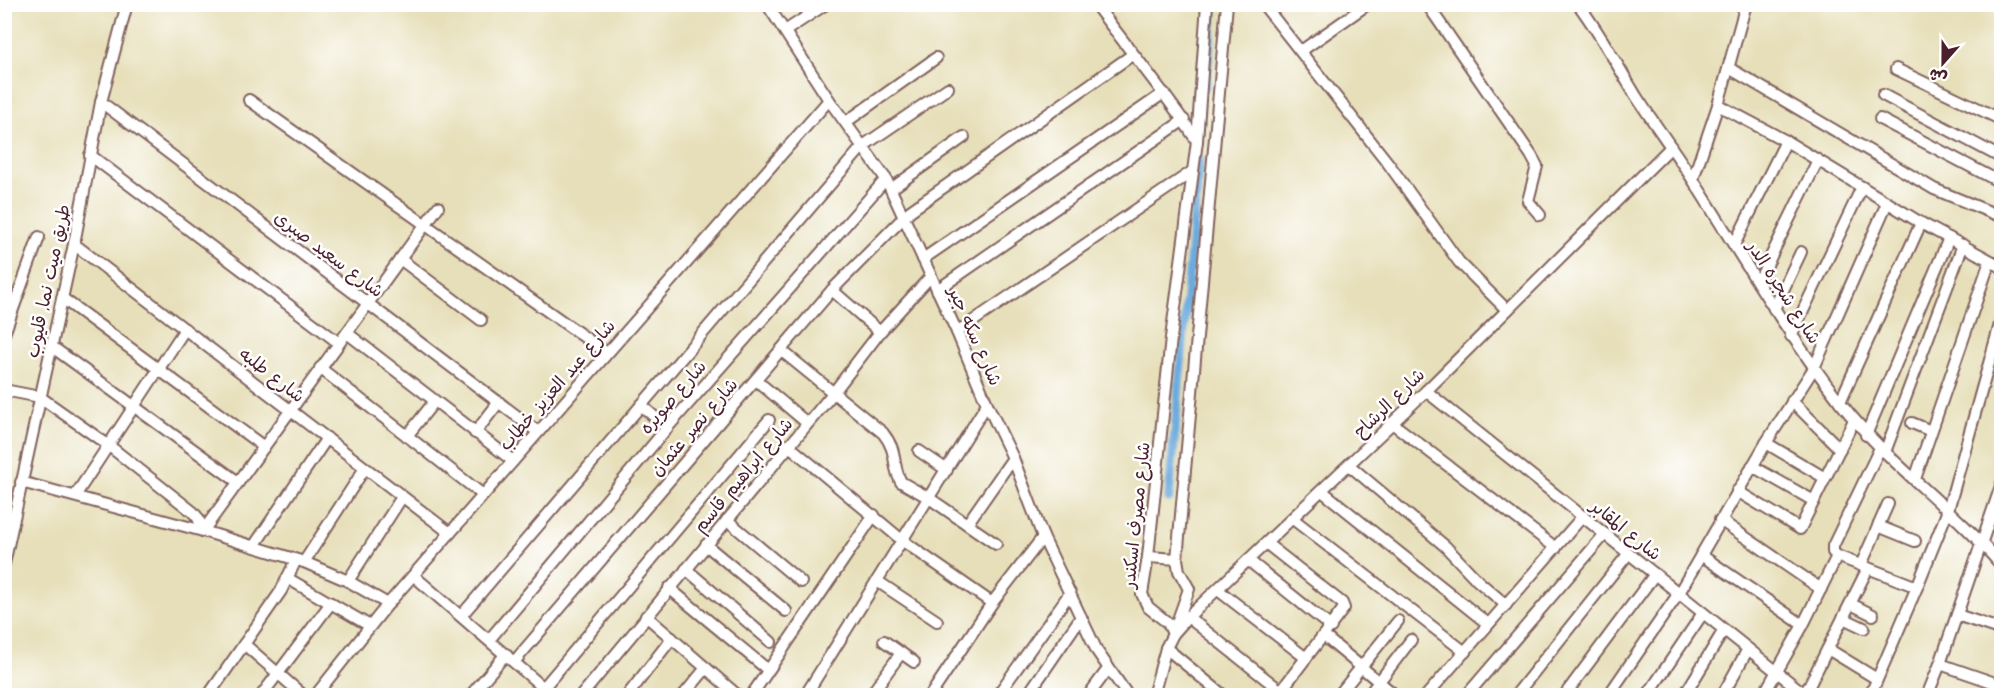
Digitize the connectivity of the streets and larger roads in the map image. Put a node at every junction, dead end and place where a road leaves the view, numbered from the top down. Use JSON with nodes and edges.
{"nodes":[{"id":1,"x":127,"y":4,"type":"edge"},
{"id":2,"x":767,"y":4,"type":"edge"},
{"id":3,"x":826,"y":4,"type":"edge"},
{"id":4,"x":1095,"y":4,"type":"edge"},
{"id":5,"x":1207,"y":4,"type":"edge"},
{"id":6,"x":1227,"y":4,"type":"edge"},
{"id":7,"x":1263,"y":4,"type":"edge"},
{"id":8,"x":1357,"y":4,"type":"edge"},
{"id":9,"x":1368,"y":4,"type":"edge"},
{"id":10,"x":1427,"y":4,"type":"edge"},
{"id":11,"x":1578,"y":4,"type":"edge"},
{"id":12,"x":1746,"y":4,"type":"edge"},
{"id":13,"x":785,"y":31,"type":"junction"},
{"id":14,"x":1299,"y":49,"type":"junction"},
{"id":15,"x":1132,"y":55,"type":"junction"},
{"id":16,"x":936,"y":58,"type":"dead end"},
{"id":17,"x":1729,"y":68,"type":"junction"},
{"id":18,"x":1896,"y":69,"type":"dead end"},
{"id":19,"x":948,"y":88,"type":"dead end"},
{"id":20,"x":1164,"y":93,"type":"junction"},
{"id":21,"x":1883,"y":95,"type":"dead end"},
{"id":22,"x":249,"y":100,"type":"dead end"},
{"id":23,"x":830,"y":100,"type":"junction"},
{"id":24,"x":101,"y":102,"type":"junction"},
{"id":25,"x":1719,"y":105,"type":"junction"},
{"id":26,"x":1880,"y":119,"type":"dead end"},
{"id":27,"x":1184,"y":120,"type":"junction"},
{"id":28,"x":2001,"y":120,"type":"edge"},
{"id":29,"x":846,"y":122,"type":"junction"},
{"id":30,"x":964,"y":137,"type":"dead end"},
{"id":31,"x":1197,"y":141,"type":"junction"},
{"id":32,"x":1786,"y":141,"type":"junction"},
{"id":33,"x":863,"y":146,"type":"junction"},
{"id":34,"x":1671,"y":147,"type":"junction"},
{"id":35,"x":90,"y":155,"type":"junction"},
{"id":36,"x":2001,"y":158,"type":"edge"},
{"id":37,"x":1818,"y":160,"type":"junction"},
{"id":38,"x":1194,"y":171,"type":"junction"},
{"id":39,"x":1693,"y":179,"type":"junction"},
{"id":40,"x":2001,"y":183,"type":"edge"},
{"id":41,"x":888,"y":184,"type":"junction"},
{"id":42,"x":1862,"y":187,"type":"junction"},
{"id":43,"x":1887,"y":203,"type":"junction"},
{"id":44,"x":438,"y":207,"type":"dead end"},
{"id":45,"x":1540,"y":215,"type":"dead end"},
{"id":46,"x":2001,"y":217,"type":"edge"},
{"id":47,"x":904,"y":218,"type":"junction"},
{"id":48,"x":1921,"y":223,"type":"junction"},
{"id":49,"x":425,"y":225,"type":"junction"},
{"id":50,"x":39,"y":237,"type":"dead end"},
{"id":51,"x":1949,"y":238,"type":"junction"},
{"id":52,"x":74,"y":244,"type":"junction"},
{"id":53,"x":1734,"y":245,"type":"junction"},
{"id":54,"x":1963,"y":245,"type":"junction"},
{"id":55,"x":1801,"y":252,"type":"dead end"},
{"id":56,"x":400,"y":259,"type":"junction"},
{"id":57,"x":923,"y":259,"type":"junction"},
{"id":58,"x":1990,"y":261,"type":"junction"},
{"id":59,"x":2001,"y":267,"type":"edge"},
{"id":60,"x":931,"y":276,"type":"junction"},
{"id":61,"x":1758,"y":283,"type":"junction"},
{"id":62,"x":832,"y":290,"type":"junction"},
{"id":63,"x":937,"y":290,"type":"junction"},
{"id":64,"x":62,"y":298,"type":"junction"},
{"id":65,"x":368,"y":304,"type":"junction"},
{"id":66,"x":1774,"y":309,"type":"junction"},
{"id":67,"x":1507,"y":310,"type":"junction"},
{"id":68,"x":2001,"y":317,"type":"edge"},
{"id":69,"x":481,"y":320,"type":"dead end"},
{"id":70,"x":185,"y":329,"type":"junction"},
{"id":71,"x":880,"y":332,"type":"junction"},
{"id":72,"x":957,"y":332,"type":"junction"},
{"id":73,"x":347,"y":333,"type":"junction"},
{"id":74,"x":4,"y":334,"type":"edge"},
{"id":75,"x":1791,"y":336,"type":"junction"},
{"id":76,"x":339,"y":344,"type":"junction"},
{"id":77,"x":51,"y":346,"type":"junction"},
{"id":78,"x":782,"y":351,"type":"junction"},
{"id":79,"x":607,"y":353,"type":"junction"},
{"id":80,"x":320,"y":368,"type":"junction"},
{"id":81,"x":1814,"y":368,"type":"junction"},
{"id":82,"x":158,"y":369,"type":"junction"},
{"id":83,"x":756,"y":380,"type":"junction"},
{"id":84,"x":4,"y":390,"type":"edge"},
{"id":85,"x":1426,"y":391,"type":"junction"},
{"id":86,"x":834,"y":392,"type":"junction"},
{"id":87,"x":40,"y":398,"type":"junction"},
{"id":88,"x":1792,"y":401,"type":"junction"},
{"id":89,"x":434,"y":402,"type":"junction"},
{"id":90,"x":499,"y":402,"type":"junction"},
{"id":91,"x":1840,"y":402,"type":"junction"},
{"id":92,"x":987,"y":404,"type":"junction"},
{"id":93,"x":641,"y":405,"type":"junction"},
{"id":94,"x":134,"y":406,"type":"junction"},
{"id":95,"x":290,"y":411,"type":"junction"},
{"id":96,"x":769,"y":420,"type":"dead end"},
{"id":97,"x":1854,"y":420,"type":"junction"},
{"id":98,"x":807,"y":423,"type":"junction"},
{"id":99,"x":1392,"y":423,"type":"junction"},
{"id":100,"x":1912,"y":423,"type":"dead end"},
{"id":101,"x":667,"y":428,"type":"junction"},
{"id":102,"x":1931,"y":431,"type":"junction"},
{"id":103,"x":538,"y":432,"type":"junction"},
{"id":104,"x":475,"y":433,"type":"junction"},
{"id":105,"x":1866,"y":435,"type":"junction"},
{"id":106,"x":407,"y":436,"type":"junction"},
{"id":107,"x":327,"y":438,"type":"junction"},
{"id":108,"x":1766,"y":443,"type":"junction"},
{"id":109,"x":108,"y":445,"type":"junction"},
{"id":110,"x":788,"y":445,"type":"junction"},
{"id":111,"x":264,"y":447,"type":"junction"},
{"id":112,"x":1840,"y":449,"type":"junction"},
{"id":113,"x":1883,"y":450,"type":"junction"},
{"id":114,"x":919,"y":451,"type":"dead end"},
{"id":115,"x":1012,"y":458,"type":"junction"},
{"id":116,"x":513,"y":461,"type":"junction"},
{"id":117,"x":1348,"y":465,"type":"junction"},
{"id":118,"x":1752,"y":466,"type":"junction"},
{"id":119,"x":365,"y":468,"type":"junction"},
{"id":120,"x":946,"y":470,"type":"junction"},
{"id":121,"x":1825,"y":478,"type":"junction"},
{"id":122,"x":1915,"y":479,"type":"junction"},
{"id":123,"x":21,"y":482,"type":"junction"},
{"id":124,"x":238,"y":482,"type":"junction"},
{"id":125,"x":2001,"y":483,"type":"edge"},
{"id":126,"x":1322,"y":491,"type":"junction"},
{"id":127,"x":1737,"y":491,"type":"junction"},
{"id":128,"x":483,"y":495,"type":"junction"},
{"id":129,"x":75,"y":496,"type":"junction"},
{"id":130,"x":402,"y":497,"type":"junction"},
{"id":131,"x":929,"y":498,"type":"junction"},
{"id":132,"x":1999,"y":500,"type":"edge"},
{"id":133,"x":1814,"y":501,"type":"junction"},
{"id":134,"x":1888,"y":504,"type":"dead end"},
{"id":135,"x":1948,"y":510,"type":"junction"},
{"id":136,"x":874,"y":515,"type":"junction"},
{"id":137,"x":1583,"y":516,"type":"junction"},
{"id":138,"x":1293,"y":519,"type":"junction"},
{"id":139,"x":727,"y":520,"type":"junction"},
{"id":140,"x":1720,"y":520,"type":"junction"},
{"id":141,"x":967,"y":524,"type":"junction"},
{"id":142,"x":1878,"y":526,"type":"junction"},
{"id":143,"x":203,"y":531,"type":"junction"},
{"id":144,"x":450,"y":533,"type":"junction"},
{"id":145,"x":1605,"y":534,"type":"junction"},
{"id":146,"x":1044,"y":537,"type":"junction"},
{"id":147,"x":903,"y":541,"type":"junction"},
{"id":148,"x":1916,"y":542,"type":"dead end"},
{"id":149,"x":1982,"y":543,"type":"junction"},
{"id":150,"x":996,"y":544,"type":"dead end"},
{"id":151,"x":1267,"y":544,"type":"junction"},
{"id":152,"x":706,"y":545,"type":"junction"},
{"id":153,"x":254,"y":546,"type":"junction"},
{"id":154,"x":1556,"y":548,"type":"junction"},
{"id":155,"x":1629,"y":554,"type":"junction"},
{"id":156,"x":1701,"y":555,"type":"junction"},
{"id":157,"x":1837,"y":556,"type":"junction"},
{"id":158,"x":1148,"y":557,"type":"junction"},
{"id":159,"x":1177,"y":559,"type":"junction"},
{"id":160,"x":1248,"y":560,"type":"junction"},
{"id":161,"x":300,"y":561,"type":"junction"},
{"id":162,"x":4,"y":564,"type":"edge"},
{"id":163,"x":2001,"y":566,"type":"edge"},
{"id":164,"x":1864,"y":567,"type":"junction"},
{"id":165,"x":686,"y":569,"type":"junction"},
{"id":166,"x":1655,"y":574,"type":"junction"},
{"id":167,"x":414,"y":576,"type":"junction"},
{"id":168,"x":287,"y":578,"type":"junction"},
{"id":169,"x":348,"y":581,"type":"junction"},
{"id":170,"x":877,"y":581,"type":"junction"},
{"id":171,"x":801,"y":582,"type":"dead end"},
{"id":172,"x":1917,"y":587,"type":"junction"},
{"id":173,"x":669,"y":588,"type":"junction"},
{"id":174,"x":1821,"y":589,"type":"junction"},
{"id":175,"x":1218,"y":590,"type":"junction"},
{"id":176,"x":1070,"y":593,"type":"junction"},
{"id":177,"x":1679,"y":593,"type":"junction"},
{"id":178,"x":331,"y":603,"type":"junction"},
{"id":179,"x":992,"y":603,"type":"junction"},
{"id":180,"x":388,"y":604,"type":"junction"},
{"id":181,"x":1851,"y":604,"type":"junction"},
{"id":182,"x":1506,"y":605,"type":"junction"},
{"id":183,"x":786,"y":611,"type":"dead end"},
{"id":184,"x":1703,"y":613,"type":"junction"},
{"id":185,"x":1873,"y":615,"type":"dead end"},
{"id":186,"x":1957,"y":615,"type":"junction"},
{"id":187,"x":461,"y":616,"type":"junction"},
{"id":188,"x":646,"y":616,"type":"junction"},
{"id":189,"x":1081,"y":617,"type":"junction"},
{"id":190,"x":1188,"y":617,"type":"junction"},
{"id":191,"x":1843,"y":618,"type":"junction"},
{"id":192,"x":937,"y":621,"type":"dead end"},
{"id":193,"x":1398,"y":621,"type":"dead end"},
{"id":194,"x":1488,"y":624,"type":"junction"},
{"id":195,"x":1803,"y":625,"type":"junction"},
{"id":196,"x":370,"y":626,"type":"junction"},
{"id":197,"x":1331,"y":627,"type":"junction"},
{"id":198,"x":1864,"y":628,"type":"dead end"},
{"id":199,"x":1724,"y":630,"type":"junction"},
{"id":200,"x":2001,"y":630,"type":"edge"},
{"id":201,"x":1173,"y":634,"type":"junction"},
{"id":202,"x":1324,"y":636,"type":"junction"},
{"id":203,"x":672,"y":638,"type":"junction"},
{"id":204,"x":489,"y":640,"type":"junction"},
{"id":205,"x":1411,"y":640,"type":"dead end"},
{"id":206,"x":884,"y":641,"type":"dead end"},
{"id":207,"x":771,"y":642,"type":"dead end"},
{"id":208,"x":244,"y":644,"type":"junction"},
{"id":209,"x":1166,"y":648,"type":"junction"},
{"id":210,"x":1748,"y":649,"type":"junction"},
{"id":211,"x":1828,"y":649,"type":"junction"},
{"id":212,"x":1465,"y":652,"type":"junction"},
{"id":213,"x":901,"y":653,"type":"junction"},
{"id":214,"x":510,"y":658,"type":"junction"},
{"id":215,"x":1306,"y":658,"type":"junction"},
{"id":216,"x":914,"y":662,"type":"dead end"},
{"id":217,"x":1940,"y":664,"type":"junction"},
{"id":218,"x":1361,"y":666,"type":"junction"},
{"id":219,"x":706,"y":668,"type":"junction"},
{"id":220,"x":1108,"y":669,"type":"junction"},
{"id":221,"x":768,"y":670,"type":"junction"},
{"id":222,"x":1777,"y":672,"type":"junction"},
{"id":223,"x":278,"y":673,"type":"junction"},
{"id":224,"x":1877,"y":679,"type":"junction"},
{"id":225,"x":1379,"y":682,"type":"junction"},
{"id":226,"x":1995,"y":683,"type":"dead end"},
{"id":227,"x":546,"y":692,"type":"edge"},
{"id":228,"x":1279,"y":693,"type":"edge"},
{"id":229,"x":736,"y":694,"type":"edge"},
{"id":230,"x":809,"y":694,"type":"edge"},
{"id":231,"x":1219,"y":694,"type":"edge"},
{"id":232,"x":1806,"y":695,"type":"edge"},
{"id":233,"x":208,"y":696,"type":"edge"},
{"id":234,"x":261,"y":696,"type":"edge"},
{"id":235,"x":304,"y":696,"type":"edge"},
{"id":236,"x":315,"y":696,"type":"edge"},
{"id":237,"x":470,"y":696,"type":"edge"},
{"id":238,"x":581,"y":696,"type":"edge"},
{"id":239,"x":627,"y":696,"type":"edge"},
{"id":240,"x":683,"y":696,"type":"edge"},
{"id":241,"x":751,"y":696,"type":"edge"},
{"id":242,"x":870,"y":696,"type":"edge"},
{"id":243,"x":930,"y":696,"type":"edge"},
{"id":244,"x":997,"y":696,"type":"edge"},
{"id":245,"x":1028,"y":696,"type":"edge"},
{"id":246,"x":1088,"y":696,"type":"edge"},
{"id":247,"x":1128,"y":696,"type":"edge"},
{"id":248,"x":1153,"y":696,"type":"edge"},
{"id":249,"x":1338,"y":696,"type":"edge"},
{"id":250,"x":1368,"y":696,"type":"edge"},
{"id":251,"x":1396,"y":696,"type":"edge"},
{"id":252,"x":1426,"y":696,"type":"edge"},
{"id":253,"x":1466,"y":696,"type":"edge"},
{"id":254,"x":1515,"y":696,"type":"edge"},
{"id":255,"x":1564,"y":696,"type":"edge"},
{"id":256,"x":1608,"y":696,"type":"edge"},
{"id":257,"x":1647,"y":696,"type":"edge"},
{"id":258,"x":1684,"y":696,"type":"edge"},
{"id":259,"x":1722,"y":696,"type":"edge"},
{"id":260,"x":1763,"y":696,"type":"edge"},
{"id":261,"x":1870,"y":696,"type":"edge"},
{"id":262,"x":1927,"y":696,"type":"edge"}],
"edges":[{"from":1,"to":24,"type":"street","name":"طريق ميت نما, قليوب"},
{"from":2,"to":13,"type":"street","name":"شارع سكه جير"},
{"from":3,"to":13,"type":"street"},
{"from":4,"to":15,"type":"street"},
{"from":5,"to":31,"type":"street","name":"شارع مصرف اسكندر"},
{"from":6,"to":159,"type":"street"},
{"from":7,"to":14,"type":"street"},
{"from":8,"to":14,"type":"street"},
{"from":9,"to":14,"type":"street"},
{"from":10,"to":45,"type":"street"},
{"from":11,"to":34,"type":"street","name":"شارع شجره الدر"},
{"from":12,"to":17,"type":"street"},
{"from":13,"to":23,"type":"street","name":"شارع سكه جير"},
{"from":14,"to":67,"type":"street"},
{"from":15,"to":20,"type":"street"},
{"from":15,"to":47,"type":"street","name":"شارع نصر عثمان"},
{"from":16,"to":29,"type":"street"},
{"from":17,"to":25,"type":"street"},
{"from":17,"to":46,"type":"street"},
{"from":18,"to":28,"type":"street"},
{"from":19,"to":33,"type":"street"},
{"from":20,"to":27,"type":"street"},
{"from":20,"to":57,"type":"street"},
{"from":21,"to":36,"type":"street"},
{"from":22,"to":49,"type":"street"},
{"from":23,"to":29,"type":"street","name":"شارع سكه جير"},
{"from":23,"to":79,"type":"street","name":"شارع عبد العزيز خطاب"},
{"from":24,"to":35,"type":"street","name":"طريق ميت نما, قليوب"},
{"from":24,"to":65,"type":"street","name":"شارع سعيد صبرى"},
{"from":25,"to":32,"type":"street"},
{"from":25,"to":39,"type":"street"},
{"from":26,"to":40,"type":"street"},
{"from":27,"to":31,"type":"street"},
{"from":27,"to":63,"type":"street"},
{"from":29,"to":33,"type":"street","name":"شارع سكه جير"},
{"from":30,"to":41,"type":"street","name":"شارع صويره"},
{"from":31,"to":38,"type":"street","name":"شارع مصرف اسكندر"},
{"from":32,"to":37,"type":"street"},
{"from":32,"to":53,"type":"street"},
{"from":33,"to":41,"type":"street","name":"شارع سكه جير"},
{"from":33,"to":93,"type":"street"},
{"from":34,"to":39,"type":"street","name":"شارع شجره الدر"},
{"from":34,"to":67,"type":"street","name":"شارع الرشاح"},
{"from":35,"to":52,"type":"street","name":"طريق ميت نما, قليوب"},
{"from":35,"to":76,"type":"street"},
{"from":37,"to":42,"type":"street"},
{"from":37,"to":61,"type":"street"},
{"from":38,"to":72,"type":"street"},
{"from":38,"to":158,"type":"street","name":"شارع مصرف اسكندر"},
{"from":39,"to":53,"type":"street","name":"شارع شجره الدر"},
{"from":41,"to":47,"type":"street","name":"شارع سكه جير"},
{"from":41,"to":101,"type":"street","name":"شارع صويره"},
{"from":42,"to":43,"type":"street"},
{"from":42,"to":75,"type":"street"},
{"from":43,"to":48,"type":"street"},
{"from":43,"to":81,"type":"street"},
{"from":44,"to":49,"type":"street"},
{"from":47,"to":57,"type":"street","name":"شارع سكه جير"},
{"from":47,"to":62,"type":"street","name":"شارع نصر عثمان"},
{"from":48,"to":51,"type":"street"},
{"from":48,"to":91,"type":"street"},
{"from":49,"to":56,"type":"street"},
{"from":49,"to":79,"type":"street"},
{"from":50,"to":74,"type":"street"},
{"from":51,"to":54,"type":"street"},
{"from":51,"to":105,"type":"street"},
{"from":52,"to":64,"type":"street","name":"طريق ميت نما, قليوب"},
{"from":52,"to":70,"type":"street","name":"شارع طلبه"},
{"from":53,"to":61,"type":"street","name":"شارع شجره الدر"},
{"from":54,"to":58,"type":"street"},
{"from":54,"to":113,"type":"street"},
{"from":55,"to":66,"type":"street"},
{"from":56,"to":65,"type":"street"},
{"from":56,"to":69,"type":"street"},
{"from":57,"to":60,"type":"street","name":"شارع سكه جير"},
{"from":58,"to":59,"type":"street"},
{"from":58,"to":102,"type":"street"},
{"from":60,"to":63,"type":"street","name":"شارع سكه جير"},
{"from":60,"to":71,"type":"street","name":"شارع ابراهيم قاسم"},
{"from":61,"to":66,"type":"street","name":"شارع شجره الدر"},
{"from":62,"to":71,"type":"street"},
{"from":62,"to":78,"type":"street","name":"شارع نصر عثمان"},
{"from":63,"to":72,"type":"street","name":"شارع سكه جير"},
{"from":64,"to":77,"type":"street","name":"طريق ميت نما, قليوب"},
{"from":64,"to":82,"type":"street"},
{"from":65,"to":73,"type":"street"},
{"from":65,"to":90,"type":"street","name":"شارع سعيد صبرى"},
{"from":66,"to":75,"type":"street","name":"شارع شجره الدر"},
{"from":67,"to":85,"type":"street","name":"شارع الرشاح"},
{"from":68,"to":135,"type":"street"},
{"from":70,"to":82,"type":"street"},
{"from":70,"to":95,"type":"street","name":"شارع طلبه"},
{"from":71,"to":86,"type":"street","name":"شارع ابراهيم قاسم"},
{"from":72,"to":92,"type":"street","name":"شارع سكه جير"},
{"from":73,"to":76,"type":"street"},
{"from":73,"to":89,"type":"street"},
{"from":75,"to":81,"type":"street","name":"شارع شجره الدر"},
{"from":76,"to":80,"type":"street"},
{"from":77,"to":87,"type":"street","name":"طريق ميت نما, قليوب"},
{"from":77,"to":94,"type":"street"},
{"from":78,"to":83,"type":"street","name":"شارع نصر عثمان"},
{"from":78,"to":86,"type":"street"},
{"from":79,"to":103,"type":"street","name":"شارع عبد العزيز خطاب"},
{"from":80,"to":95,"type":"street"},
{"from":80,"to":106,"type":"street"},
{"from":81,"to":88,"type":"street"},
{"from":81,"to":91,"type":"street","name":"شارع شجره الدر"},
{"from":82,"to":94,"type":"street"},
{"from":82,"to":111,"type":"street"},
{"from":83,"to":98,"type":"street"},
{"from":83,"to":214,"type":"street","name":"شارع نصر عثمان"},
{"from":84,"to":87,"type":"street"},
{"from":85,"to":99,"type":"street","name":"شارع الرشاح"},
{"from":85,"to":137,"type":"street","name":"شارع المقابر"},
{"from":86,"to":98,"type":"street","name":"شارع ابراهيم قاسم"},
{"from":86,"to":131,"type":"street"},
{"from":87,"to":109,"type":"street"},
{"from":87,"to":123,"type":"street","name":"طريق ميت نما, قليوب"},
{"from":88,"to":108,"type":"street"},
{"from":88,"to":112,"type":"street"},
{"from":89,"to":104,"type":"street"},
{"from":89,"to":106,"type":"street"},
{"from":90,"to":103,"type":"street","name":"شارع سعيد صبرى"},
{"from":90,"to":104,"type":"street"},
{"from":91,"to":97,"type":"street","name":"شارع شجره الدر"},
{"from":92,"to":115,"type":"street","name":"شارع سكه جير"},
{"from":92,"to":120,"type":"street"},
{"from":93,"to":101,"type":"street"},
{"from":93,"to":187,"type":"street"},
{"from":94,"to":109,"type":"street"},
{"from":94,"to":124,"type":"street"},
{"from":95,"to":107,"type":"street","name":"شارع طلبه"},
{"from":95,"to":111,"type":"street"},
{"from":96,"to":227,"type":"street"},
{"from":97,"to":105,"type":"street","name":"شارع شجره الدر"},
{"from":97,"to":112,"type":"street"},
{"from":98,"to":110,"type":"street","name":"شارع ابراهيم قاسم"},
{"from":99,"to":117,"type":"street","name":"شارع الرشاح"},
{"from":99,"to":154,"type":"street"},
{"from":100,"to":102,"type":"street"},
{"from":101,"to":204,"type":"street","name":"شارع صويره"},
{"from":102,"to":122,"type":"street"},
{"from":103,"to":116,"type":"street","name":"شارع عبد العزيز خطاب"},
{"from":104,"to":116,"type":"street"},
{"from":105,"to":113,"type":"street","name":"شارع شجره الدر"},
{"from":106,"to":128,"type":"street"},
{"from":107,"to":119,"type":"street","name":"شارع طلبه"},
{"from":107,"to":153,"type":"street"},
{"from":108,"to":118,"type":"street"},
{"from":108,"to":121,"type":"street"},
{"from":109,"to":129,"type":"street"},
{"from":109,"to":143,"type":"street"},
{"from":110,"to":136,"type":"street"},
{"from":110,"to":139,"type":"street","name":"شارع ابراهيم قاسم"},
{"from":111,"to":124,"type":"street"},
{"from":112,"to":121,"type":"street"},
{"from":113,"to":122,"type":"street","name":"شارع شجره الدر"},
{"from":113,"to":157,"type":"street"},
{"from":114,"to":120,"type":"street"},
{"from":115,"to":141,"type":"street"},
{"from":115,"to":146,"type":"street","name":"شارع سكه جير"},
{"from":116,"to":128,"type":"street","name":"شارع عبد العزيز خطاب"},
{"from":117,"to":126,"type":"street","name":"شارع الرشاح"},
{"from":117,"to":182,"type":"street"},
{"from":118,"to":127,"type":"street"},
{"from":118,"to":133,"type":"street"},
{"from":119,"to":130,"type":"street","name":"شارع طلبه"},
{"from":119,"to":161,"type":"street"},
{"from":120,"to":131,"type":"street"},
{"from":121,"to":133,"type":"street"},
{"from":122,"to":135,"type":"street","name":"شارع شجره الدر"},
{"from":123,"to":129,"type":"street"},
{"from":123,"to":162,"type":"street","name":"طريق ميت نما, قليوب"},
{"from":124,"to":143,"type":"street"},
{"from":125,"to":132,"type":"street"},
{"from":126,"to":138,"type":"street","name":"شارع الرشاح"},
{"from":126,"to":194,"type":"street"},
{"from":127,"to":133,"type":"street"},
{"from":127,"to":140,"type":"street"},
{"from":128,"to":144,"type":"street","name":"شارع عبد العزيز خطاب"},
{"from":129,"to":143,"type":"street"},
{"from":130,"to":144,"type":"street","name":"شارع طلبه"},
{"from":130,"to":169,"type":"street"},
{"from":131,"to":141,"type":"street"},
{"from":131,"to":147,"type":"street"},
{"from":132,"to":149,"type":"street"},
{"from":134,"to":142,"type":"street"},
{"from":135,"to":149,"type":"street","name":"شارع شجره الدر"},
{"from":135,"to":172,"type":"street"},
{"from":136,"to":147,"type":"street"},
{"from":136,"to":221,"type":"street"},
{"from":137,"to":145,"type":"street","name":"شارع المقابر"},
{"from":137,"to":154,"type":"street"},
{"from":138,"to":151,"type":"street","name":"شارع الرشاح"},
{"from":138,"to":212,"type":"street"},
{"from":139,"to":152,"type":"street","name":"شارع ابراهيم قاسم"},
{"from":139,"to":171,"type":"street"},
{"from":140,"to":156,"type":"street"},
{"from":140,"to":174,"type":"street"},
{"from":141,"to":150,"type":"street"},
{"from":142,"to":148,"type":"street"},
{"from":142,"to":164,"type":"street"},
{"from":143,"to":153,"type":"street"},
{"from":144,"to":167,"type":"street","name":"شارع عبد العزيز خطاب"},
{"from":145,"to":155,"type":"street","name":"شارع المقابر"},
{"from":145,"to":253,"type":"street"},
{"from":146,"to":176,"type":"street","name":"شارع سكه جير"},
{"from":146,"to":179,"type":"street"},
{"from":147,"to":170,"type":"street"},
{"from":147,"to":179,"type":"street"},
{"from":149,"to":163,"type":"street","name":"شارع شجره الدر"},
{"from":149,"to":186,"type":"street"},
{"from":151,"to":160,"type":"street","name":"شارع الرشاح"},
{"from":151,"to":197,"type":"street"},
{"from":152,"to":165,"type":"street","name":"شارع ابراهيم قاسم"},
{"from":152,"to":183,"type":"street"},
{"from":153,"to":161,"type":"street"},
{"from":154,"to":182,"type":"street"},
{"from":155,"to":166,"type":"street","name":"شارع المقابر"},
{"from":155,"to":254,"type":"street"},
{"from":156,"to":177,"type":"street"},
{"from":156,"to":195,"type":"street"},
{"from":157,"to":164,"type":"street"},
{"from":157,"to":174,"type":"street"},
{"from":158,"to":159,"type":"street"},
{"from":158,"to":201,"type":"street","name":"شارع مصرف اسكندر"},
{"from":159,"to":201,"type":"street"},
{"from":160,"to":175,"type":"street","name":"شارع الرشاح"},
{"from":160,"to":197,"type":"street"},
{"from":161,"to":168,"type":"street"},
{"from":161,"to":169,"type":"street"},
{"from":164,"to":172,"type":"street"},
{"from":164,"to":181,"type":"street"},
{"from":165,"to":173,"type":"street","name":"شارع ابراهيم قاسم"},
{"from":165,"to":207,"type":"street"},
{"from":166,"to":177,"type":"street","name":"شارع المقابر"},
{"from":166,"to":255,"type":"street"},
{"from":167,"to":180,"type":"street","name":"شارع عبد العزيز خطاب"},
{"from":167,"to":187,"type":"street"},
{"from":168,"to":178,"type":"street"},
{"from":168,"to":208,"type":"street"},
{"from":169,"to":180,"type":"street"},
{"from":170,"to":192,"type":"street"},
{"from":170,"to":230,"type":"street"},
{"from":172,"to":224,"type":"street"},
{"from":173,"to":188,"type":"street","name":"شارع ابراهيم قاسم"},
{"from":173,"to":221,"type":"street"},
{"from":174,"to":195,"type":"street"},
{"from":175,"to":190,"type":"street","name":"شارع الرشاح"},
{"from":175,"to":215,"type":"street"},
{"from":176,"to":189,"type":"street","name":"شارع سكه جير"},
{"from":176,"to":244,"type":"street"},
{"from":177,"to":184,"type":"street","name":"شارع المقابر"},
{"from":177,"to":256,"type":"street"},
{"from":178,"to":196,"type":"street"},
{"from":178,"to":223,"type":"street"},
{"from":179,"to":243,"type":"street"},
{"from":180,"to":196,"type":"street","name":"شارع عبد العزيز خطاب"},
{"from":181,"to":185,"type":"street"},
{"from":181,"to":191,"type":"street"},
{"from":182,"to":194,"type":"street"},
{"from":184,"to":199,"type":"street","name":"شارع المقابر"},
{"from":184,"to":257,"type":"street"},
{"from":186,"to":200,"type":"street"},
{"from":186,"to":217,"type":"street"},
{"from":187,"to":204,"type":"street"},
{"from":188,"to":203,"type":"street"},
{"from":188,"to":238,"type":"street","name":"شارع ابراهيم قاسم"},
{"from":189,"to":220,"type":"street","name":"شارع سكه جير"},
{"from":189,"to":245,"type":"street"},
{"from":190,"to":201,"type":"street","name":"شارع الرشاح"},
{"from":190,"to":228,"type":"street"},
{"from":191,"to":198,"type":"street"},
{"from":191,"to":211,"type":"street"},
{"from":193,"to":218,"type":"street"},
{"from":194,"to":212,"type":"street"},
{"from":195,"to":222,"type":"street"},
{"from":196,"to":236,"type":"street","name":"شارع عبد العزيز خطاب"},
{"from":197,"to":202,"type":"street"},
{"from":199,"to":210,"type":"street","name":"شارع المقابر"},
{"from":199,"to":258,"type":"street"},
{"from":201,"to":209,"type":"street","name":"شارع الرشاح"},
{"from":202,"to":215,"type":"street"},
{"from":202,"to":218,"type":"street"},
{"from":203,"to":219,"type":"street"},
{"from":203,"to":239,"type":"street"},
{"from":204,"to":214,"type":"street"},
{"from":205,"to":225,"type":"street"},
{"from":206,"to":213,"type":"street"},
{"from":208,"to":223,"type":"street"},
{"from":208,"to":233,"type":"street"},
{"from":209,"to":231,"type":"street"},
{"from":209,"to":248,"type":"street","name":"شارع الرشاح"},
{"from":210,"to":222,"type":"street","name":"شارع المقابر"},
{"from":210,"to":259,"type":"street"},
{"from":211,"to":224,"type":"street"},
{"from":211,"to":232,"type":"street"},
{"from":212,"to":252,"type":"street"},
{"from":213,"to":216,"type":"street"},
{"from":213,"to":242,"type":"street"},
{"from":214,"to":227,"type":"street"},
{"from":214,"to":237,"type":"street","name":"شارع نصر عثمان"},
{"from":215,"to":228,"type":"street"},
{"from":217,"to":226,"type":"street"},
{"from":217,"to":262,"type":"street"},
{"from":218,"to":225,"type":"street"},
{"from":218,"to":249,"type":"street"},
{"from":219,"to":229,"type":"street"},
{"from":219,"to":240,"type":"street"},
{"from":220,"to":246,"type":"street"},
{"from":220,"to":247,"type":"street","name":"شارع سكه جير"},
{"from":221,"to":241,"type":"street"},
{"from":222,"to":232,"type":"street","name":"شارع المقابر"},
{"from":222,"to":260,"type":"street"},
{"from":223,"to":234,"type":"street"},
{"from":223,"to":235,"type":"street"},
{"from":224,"to":261,"type":"street"},
{"from":225,"to":250,"type":"street"},
{"from":225,"to":251,"type":"street"}]}
